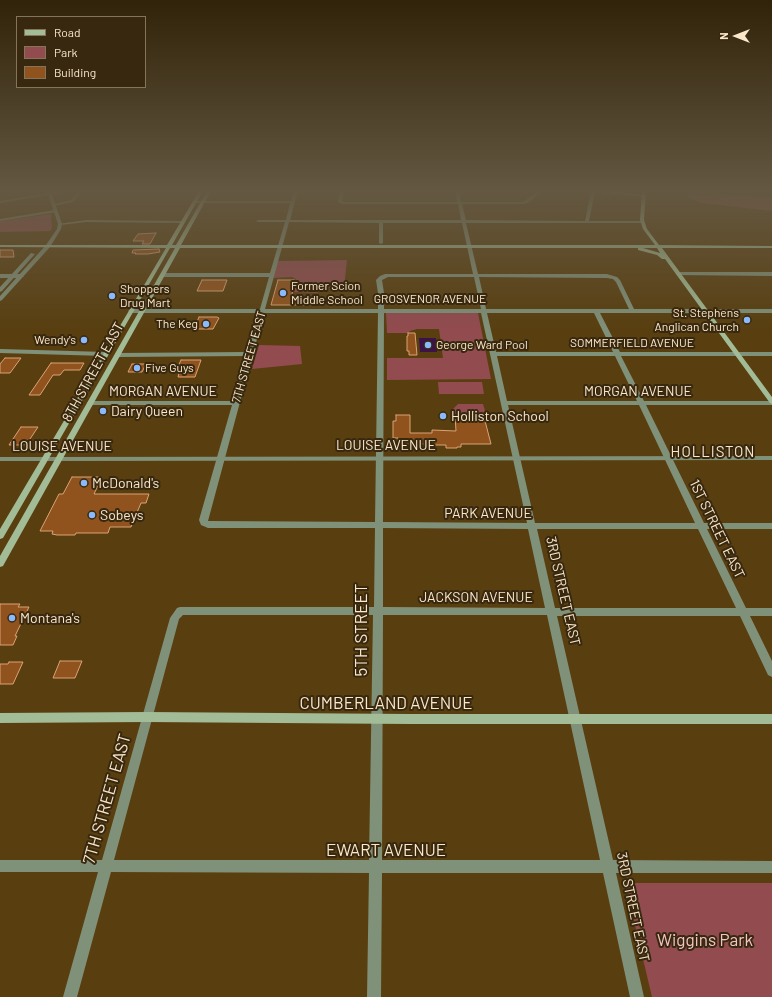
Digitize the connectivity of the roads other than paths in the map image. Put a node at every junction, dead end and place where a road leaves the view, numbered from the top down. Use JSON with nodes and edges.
{"nodes":[{"id":1,"x":52,"y":238,"type":"edge"},
{"id":2,"x":175,"y":238,"type":"edge"},
{"id":3,"x":182,"y":238,"type":"edge"},
{"id":4,"x":282,"y":238,"type":"edge"},
{"id":5,"x":381,"y":238,"type":"edge"},
{"id":6,"x":467,"y":238,"type":"edge"},
{"id":7,"x":651,"y":238,"type":"edge"},
{"id":8,"x":772,"y":243,"type":"edge"},
{"id":9,"x":381,"y":244,"type":"junction"},
{"id":10,"x":0,"y":245,"type":"edge"},
{"id":11,"x":45,"y":245,"type":"junction"},
{"id":12,"x":170,"y":245,"type":"junction"},
{"id":13,"x":178,"y":245,"type":"junction"},
{"id":14,"x":280,"y":245,"type":"junction"},
{"id":15,"x":469,"y":245,"type":"junction"},
{"id":16,"x":656,"y":245,"type":"junction"},
{"id":17,"x":615,"y":247,"type":"junction"},
{"id":18,"x":772,"y":247,"type":"edge"},
{"id":19,"x":670,"y":262,"type":"junction"},
{"id":20,"x":272,"y":274,"type":"junction"},
{"id":21,"x":679,"y":274,"type":"junction"},
{"id":22,"x":772,"y":274,"type":"edge"},
{"id":23,"x":163,"y":275,"type":"junction"},
{"id":24,"x":0,"y":276,"type":"edge"},
{"id":25,"x":13,"y":276,"type":"junction"},
{"id":26,"x":21,"y":276,"type":"junction"},
{"id":27,"x":475,"y":276,"type":"junction"},
{"id":28,"x":0,"y":290,"type":"edge"},
{"id":29,"x":0,"y":299,"type":"edge"},
{"id":30,"x":381,"y":310,"type":"junction"},
{"id":31,"x":484,"y":310,"type":"junction"},
{"id":32,"x":596,"y":310,"type":"junction"},
{"id":33,"x":632,"y":310,"type":"junction"},
{"id":34,"x":705,"y":310,"type":"junction"},
{"id":35,"x":131,"y":311,"type":"junction"},
{"id":36,"x":142,"y":311,"type":"junction"},
{"id":37,"x":262,"y":311,"type":"junction"},
{"id":38,"x":772,"y":311,"type":"edge"},
{"id":39,"x":117,"y":335,"type":"junction"},
{"id":40,"x":0,"y":351,"type":"edge"},
{"id":41,"x":106,"y":354,"type":"junction"},
{"id":42,"x":250,"y":354,"type":"junction"},
{"id":43,"x":493,"y":354,"type":"junction"},
{"id":44,"x":618,"y":354,"type":"junction"},
{"id":45,"x":737,"y":354,"type":"junction"},
{"id":46,"x":772,"y":354,"type":"edge"},
{"id":47,"x":118,"y":355,"type":"junction"},
{"id":48,"x":235,"y":403,"type":"junction"},
{"id":49,"x":641,"y":403,"type":"junction"},
{"id":50,"x":772,"y":403,"type":"edge"},
{"id":51,"x":90,"y":404,"type":"junction"},
{"id":52,"x":504,"y":404,"type":"junction"},
{"id":53,"x":220,"y":458,"type":"junction"},
{"id":54,"x":380,"y":458,"type":"junction"},
{"id":55,"x":516,"y":458,"type":"junction"},
{"id":56,"x":668,"y":458,"type":"junction"},
{"id":57,"x":772,"y":458,"type":"edge"},
{"id":58,"x":0,"y":459,"type":"edge"},
{"id":59,"x":45,"y":459,"type":"junction"},
{"id":60,"x":59,"y":459,"type":"junction"},
{"id":61,"x":23,"y":497,"type":"junction"},
{"id":62,"x":204,"y":523,"type":"joint"},
{"id":63,"x":379,"y":526,"type":"junction"},
{"id":64,"x":532,"y":526,"type":"junction"},
{"id":65,"x":701,"y":526,"type":"junction"},
{"id":66,"x":772,"y":526,"type":"edge"},
{"id":67,"x":0,"y":536,"type":"edge"},
{"id":68,"x":13,"y":541,"type":"junction"},
{"id":69,"x":0,"y":564,"type":"edge"},
{"id":70,"x":180,"y":611,"type":"joint"},
{"id":71,"x":378,"y":611,"type":"junction"},
{"id":72,"x":551,"y":611,"type":"junction"},
{"id":73,"x":743,"y":612,"type":"junction"},
{"id":74,"x":772,"y":612,"type":"edge"},
{"id":75,"x":772,"y":672,"type":"edge"},
{"id":76,"x":147,"y":717,"type":"junction"},
{"id":77,"x":0,"y":718,"type":"edge"},
{"id":78,"x":377,"y":719,"type":"junction"},
{"id":79,"x":576,"y":719,"type":"junction"},
{"id":80,"x":772,"y":719,"type":"edge"},
{"id":81,"x":0,"y":866,"type":"edge"},
{"id":82,"x":106,"y":866,"type":"junction"},
{"id":83,"x":375,"y":867,"type":"junction"},
{"id":84,"x":609,"y":867,"type":"junction"},
{"id":85,"x":772,"y":868,"type":"edge"},
{"id":86,"x":70,"y":997,"type":"edge"},
{"id":87,"x":374,"y":997,"type":"edge"},
{"id":88,"x":637,"y":997,"type":"edge"}],
"edges":[{"from":1,"to":11,"type":"street"},
{"from":2,"to":12,"type":"main road","name":"8TH STREET EAST"},
{"from":3,"to":13,"type":"main road","name":"8TH STREET EAST"},
{"from":4,"to":14,"type":"street","name":"7TH STREET EAST"},
{"from":5,"to":9,"type":"street"},
{"from":6,"to":15,"type":"street","name":"3RD STREET EAST"},
{"from":7,"to":16,"type":"main road"},
{"from":8,"to":16,"type":"main road"},
{"from":9,"to":14,"type":"main road"},
{"from":9,"to":15,"type":"main road"},
{"from":10,"to":11,"type":"main road"},
{"from":11,"to":12,"type":"main road"},
{"from":11,"to":25,"type":"street"},
{"from":11,"to":26,"type":"street"},
{"from":12,"to":13,"type":"main road"},
{"from":12,"to":35,"type":"main road","name":"8TH STREET EAST"},
{"from":13,"to":14,"type":"main road"},
{"from":13,"to":23,"type":"main road","name":"8TH STREET EAST"},
{"from":14,"to":15,"type":"main road"},
{"from":14,"to":20,"type":"street","name":"7TH STREET EAST"},
{"from":15,"to":16,"type":"main road"},
{"from":15,"to":17,"type":"main road"},
{"from":15,"to":27,"type":"street","name":"3RD STREET EAST"},
{"from":16,"to":17,"type":"main road"},
{"from":16,"to":18,"type":"main road"},
{"from":16,"to":19,"type":"main road"},
{"from":17,"to":19,"type":"main road"},
{"from":19,"to":21,"type":"main road"},
{"from":20,"to":23,"type":"street"},
{"from":20,"to":37,"type":"street","name":"7TH STREET EAST"},
{"from":21,"to":22,"type":"street"},
{"from":21,"to":34,"type":"main road"},
{"from":23,"to":36,"type":"main road","name":"8TH STREET EAST"},
{"from":24,"to":25,"type":"street"},
{"from":25,"to":26,"type":"street"},
{"from":25,"to":28,"type":"street"},
{"from":26,"to":29,"type":"street"},
{"from":27,"to":30,"type":"street","name":"5TH STREET"},
{"from":27,"to":31,"type":"street","name":"3RD STREET EAST"},
{"from":27,"to":33,"type":"street"},
{"from":30,"to":31,"type":"street","name":"GROSVENOR AVENUE"},
{"from":30,"to":37,"type":"street","name":"GROSVENOR AVENUE"},
{"from":30,"to":54,"type":"street","name":"5TH STREET"},
{"from":31,"to":32,"type":"street","name":"GROSVENOR AVENUE"},
{"from":31,"to":43,"type":"street","name":"3RD STREET EAST"},
{"from":32,"to":33,"type":"street","name":"GROSVENOR AVENUE"},
{"from":32,"to":44,"type":"street","name":"1ST STREET EAST"},
{"from":33,"to":34,"type":"street","name":"GROSVENOR AVENUE"},
{"from":34,"to":38,"type":"street","name":"GROSVENOR AVENUE"},
{"from":34,"to":45,"type":"main road"},
{"from":35,"to":36,"type":"street","name":"GROSVENOR AVENUE"},
{"from":35,"to":39,"type":"main road","name":"8TH STREET EAST"},
{"from":36,"to":37,"type":"street","name":"GROSVENOR AVENUE"},
{"from":36,"to":47,"type":"main road","name":"8TH STREET EAST"},
{"from":37,"to":42,"type":"street","name":"7TH STREET EAST"},
{"from":39,"to":41,"type":"main road","name":"8TH STREET EAST"},
{"from":39,"to":47,"type":"main road"},
{"from":40,"to":41,"type":"street"},
{"from":41,"to":59,"type":"main road","name":"8TH STREET EAST"},
{"from":42,"to":47,"type":"street"},
{"from":42,"to":48,"type":"street","name":"7TH STREET EAST"},
{"from":43,"to":44,"type":"street","name":"SOMMERFIELD AVENUE"},
{"from":43,"to":52,"type":"street","name":"3RD STREET EAST"},
{"from":44,"to":45,"type":"street","name":"SOMMERFIELD AVENUE"},
{"from":44,"to":49,"type":"street","name":"1ST STREET EAST"},
{"from":45,"to":46,"type":"street","name":"SOMMERFIELD AVENUE"},
{"from":45,"to":50,"type":"main road"},
{"from":47,"to":51,"type":"main road","name":"8TH STREET EAST"},
{"from":48,"to":51,"type":"street","name":"MORGAN AVENUE"},
{"from":48,"to":53,"type":"street","name":"7TH STREET EAST"},
{"from":49,"to":50,"type":"street","name":"MORGAN AVENUE"},
{"from":49,"to":52,"type":"street","name":"MORGAN AVENUE"},
{"from":49,"to":56,"type":"street","name":"1ST STREET EAST"},
{"from":51,"to":60,"type":"main road","name":"8TH STREET EAST"},
{"from":52,"to":55,"type":"street","name":"3RD STREET EAST"},
{"from":53,"to":54,"type":"street","name":"LOUISE AVENUE"},
{"from":53,"to":60,"type":"street","name":"LOUISE AVENUE"},
{"from":53,"to":62,"type":"street","name":"7TH STREET EAST"},
{"from":54,"to":55,"type":"street","name":"LOUISE AVENUE"},
{"from":54,"to":63,"type":"street","name":"5TH STREET"},
{"from":55,"to":56,"type":"street","name":"LOUISE AVENUE"},
{"from":55,"to":64,"type":"street","name":"3RD STREET EAST"},
{"from":56,"to":57,"type":"street","name":"LOUISE AVENUE"},
{"from":56,"to":65,"type":"street","name":"1ST STREET EAST"},
{"from":58,"to":59,"type":"street","name":"LOUISE AVENUE"},
{"from":59,"to":60,"type":"street","name":"LOUISE AVENUE"},
{"from":59,"to":61,"type":"main road","name":"8TH STREET EAST"},
{"from":60,"to":68,"type":"main road","name":"8TH STREET EAST"},
{"from":61,"to":67,"type":"main road","name":"8TH STREET EAST"},
{"from":61,"to":68,"type":"main road"},
{"from":62,"to":63,"type":"street","name":"PARK AVENUE"},
{"from":63,"to":64,"type":"street","name":"PARK AVENUE"},
{"from":63,"to":71,"type":"street","name":"5TH STREET"},
{"from":64,"to":65,"type":"street","name":"PARK AVENUE"},
{"from":64,"to":72,"type":"street","name":"3RD STREET EAST"},
{"from":65,"to":66,"type":"street","name":"PARK AVENUE"},
{"from":65,"to":73,"type":"street","name":"1ST STREET EAST"},
{"from":68,"to":69,"type":"main road","name":"8TH STREET EAST"},
{"from":70,"to":71,"type":"street","name":"JACKSON AVENUE"},
{"from":70,"to":76,"type":"street","name":"7TH STREET EAST"},
{"from":71,"to":72,"type":"street","name":"JACKSON AVENUE"},
{"from":71,"to":78,"type":"street","name":"5TH STREET"},
{"from":72,"to":73,"type":"street","name":"JACKSON AVENUE"},
{"from":72,"to":79,"type":"street","name":"3RD STREET EAST"},
{"from":73,"to":74,"type":"street","name":"JACKSON AVENUE"},
{"from":73,"to":75,"type":"street","name":"1ST STREET EAST"},
{"from":76,"to":77,"type":"main road","name":"CUMBERLAND AVENUE"},
{"from":76,"to":78,"type":"main road","name":"CUMBERLAND AVENUE"},
{"from":76,"to":82,"type":"street","name":"7TH STREET EAST"},
{"from":78,"to":79,"type":"main road","name":"CUMBERLAND AVENUE"},
{"from":78,"to":83,"type":"street","name":"5TH STREET"},
{"from":79,"to":80,"type":"main road","name":"CUMBERLAND AVENUE"},
{"from":79,"to":84,"type":"street","name":"3RD STREET EAST"},
{"from":81,"to":82,"type":"street","name":"EWART AVENUE"},
{"from":82,"to":83,"type":"street","name":"EWART AVENUE"},
{"from":82,"to":86,"type":"street","name":"7TH STREET EAST"},
{"from":83,"to":84,"type":"street","name":"EWART AVENUE"},
{"from":83,"to":87,"type":"street","name":"5TH STREET"},
{"from":84,"to":85,"type":"street","name":"EWART AVENUE"},
{"from":84,"to":88,"type":"street","name":"3RD STREET EAST"}]}
